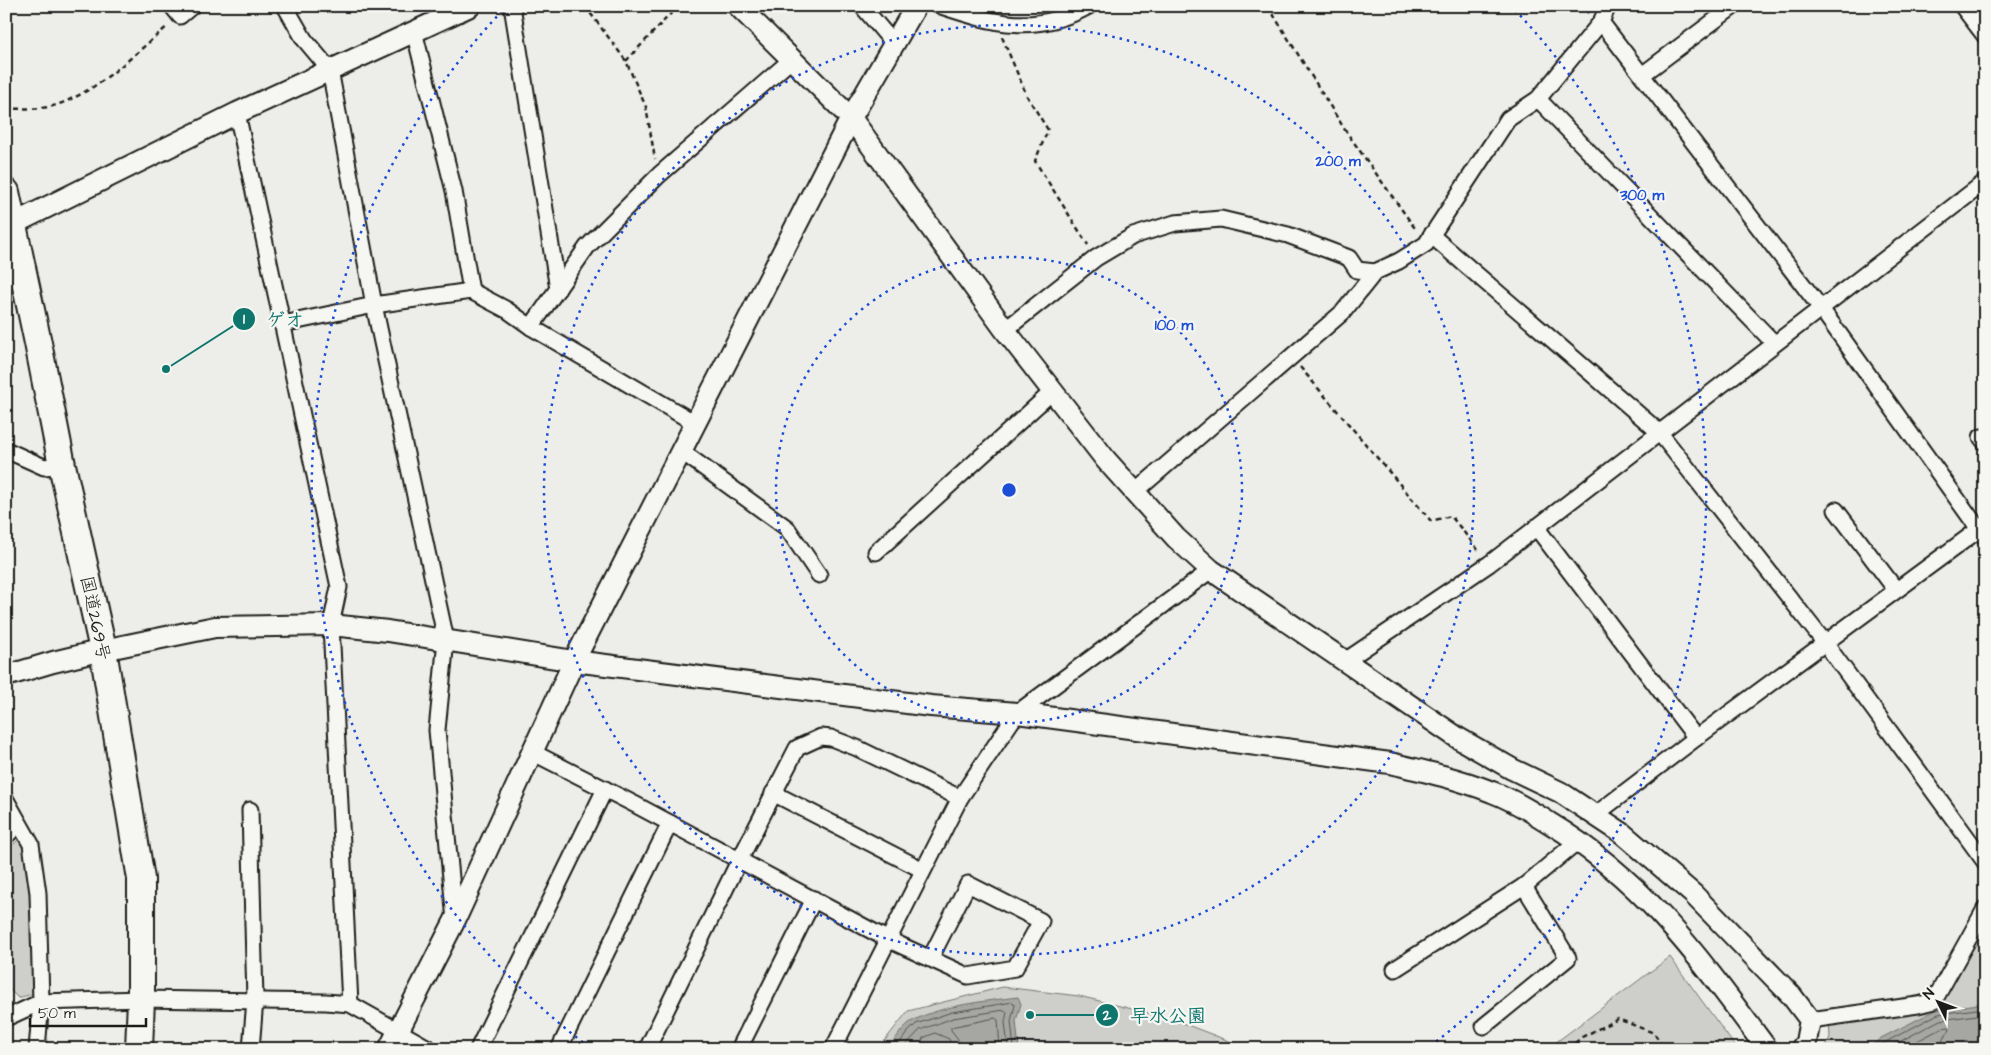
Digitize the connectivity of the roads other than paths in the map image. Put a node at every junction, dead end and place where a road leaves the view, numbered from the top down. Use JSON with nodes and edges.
{"nodes":[{"id":1,"x":192,"y":6,"type":"edge"},
{"id":2,"x":285,"y":6,"type":"edge"},
{"id":3,"x":470,"y":6,"type":"edge"},
{"id":4,"x":512,"y":6,"type":"edge"},
{"id":5,"x":738,"y":6,"type":"edge"},
{"id":6,"x":862,"y":6,"type":"edge"},
{"id":7,"x":916,"y":6,"type":"edge"},
{"id":8,"x":941,"y":6,"type":"edge"},
{"id":9,"x":1089,"y":6,"type":"edge"},
{"id":10,"x":1608,"y":6,"type":"edge"},
{"id":11,"x":1734,"y":6,"type":"edge"},
{"id":12,"x":1962,"y":6,"type":"edge"},
{"id":13,"x":176,"y":11,"type":"edge"},
{"id":14,"x":1601,"y":22,"type":"junction"},
{"id":15,"x":414,"y":31,"type":"junction"},
{"id":16,"x":1985,"y":36,"type":"edge"},
{"id":17,"x":894,"y":44,"type":"junction"},
{"id":18,"x":791,"y":60,"type":"junction"},
{"id":19,"x":330,"y":70,"type":"junction"},
{"id":20,"x":1642,"y":75,"type":"junction"},
{"id":21,"x":1538,"y":99,"type":"junction"},
{"id":22,"x":237,"y":113,"type":"junction"},
{"id":23,"x":851,"y":118,"type":"junction"},
{"id":24,"x":1985,"y":182,"type":"edge"},
{"id":25,"x":6,"y":192,"type":"edge"},
{"id":26,"x":9,"y":226,"type":"edge"},
{"id":27,"x":1428,"y":240,"type":"junction"},
{"id":28,"x":1375,"y":272,"type":"junction"},
{"id":29,"x":558,"y":289,"type":"junction"},
{"id":30,"x":471,"y":291,"type":"junction"},
{"id":31,"x":374,"y":305,"type":"junction"},
{"id":32,"x":1820,"y":307,"type":"junction"},
{"id":33,"x":283,"y":324,"type":"junction"},
{"id":34,"x":531,"y":327,"type":"junction"},
{"id":35,"x":1005,"y":330,"type":"junction"},
{"id":36,"x":1774,"y":343,"type":"junction"},
{"id":37,"x":1053,"y":391,"type":"junction"},
{"id":38,"x":696,"y":423,"type":"junction"},
{"id":39,"x":1659,"y":432,"type":"junction"},
{"id":40,"x":6,"y":450,"type":"edge"},
{"id":41,"x":681,"y":451,"type":"junction"},
{"id":42,"x":62,"y":465,"type":"junction"},
{"id":43,"x":1135,"y":492,"type":"junction"},
{"id":44,"x":1836,"y":510,"type":"dead end"},
{"id":45,"x":1536,"y":527,"type":"junction"},
{"id":46,"x":1983,"y":531,"type":"edge"},
{"id":47,"x":876,"y":552,"type":"dead end"},
{"id":48,"x":1211,"y":570,"type":"junction"},
{"id":49,"x":819,"y":576,"type":"dead end"},
{"id":50,"x":1896,"y":590,"type":"junction"},
{"id":51,"x":331,"y":625,"type":"junction"},
{"id":52,"x":446,"y":640,"type":"junction"},
{"id":53,"x":1825,"y":643,"type":"junction"},
{"id":54,"x":103,"y":650,"type":"junction"},
{"id":55,"x":574,"y":661,"type":"junction"},
{"id":56,"x":1345,"y":661,"type":"junction"},
{"id":57,"x":6,"y":676,"type":"edge"},
{"id":58,"x":1017,"y":713,"type":"junction"},
{"id":59,"x":1696,"y":738,"type":"junction"},
{"id":60,"x":532,"y":752,"type":"junction"},
{"id":61,"x":605,"y":789,"type":"junction"},
{"id":62,"x":774,"y":793,"type":"junction"},
{"id":63,"x":960,"y":798,"type":"junction"},
{"id":64,"x":6,"y":800,"type":"edge"},
{"id":65,"x":250,"y":810,"type":"dead end"},
{"id":66,"x":1595,"y":815,"type":"junction"},
{"id":67,"x":670,"y":823,"type":"junction"},
{"id":68,"x":18,"y":824,"type":"junction"},
{"id":69,"x":6,"y":836,"type":"edge"},
{"id":70,"x":1579,"y":840,"type":"junction"},
{"id":71,"x":739,"y":861,"type":"junction"},
{"id":72,"x":1985,"y":862,"type":"edge"},
{"id":73,"x":923,"y":870,"type":"junction"},
{"id":74,"x":1524,"y":886,"type":"junction"},
{"id":75,"x":814,"y":899,"type":"junction"},
{"id":76,"x":1985,"y":909,"type":"edge"},
{"id":77,"x":455,"y":920,"type":"junction"},
{"id":78,"x":887,"y":939,"type":"junction"},
{"id":79,"x":930,"y":959,"type":"junction"},
{"id":80,"x":1395,"y":969,"type":"dead end"},
{"id":81,"x":141,"y":999,"type":"junction"},
{"id":82,"x":255,"y":1000,"type":"junction"},
{"id":83,"x":41,"y":1002,"type":"junction"},
{"id":84,"x":350,"y":1004,"type":"junction"},
{"id":85,"x":6,"y":1018,"type":"edge"},
{"id":86,"x":1810,"y":1020,"type":"junction"},
{"id":87,"x":1484,"y":1026,"type":"dead end"},
{"id":88,"x":393,"y":1040,"type":"edge"},
{"id":89,"x":36,"y":1049,"type":"edge"},
{"id":90,"x":139,"y":1049,"type":"edge"},
{"id":91,"x":251,"y":1049,"type":"edge"},
{"id":92,"x":430,"y":1049,"type":"edge"},
{"id":93,"x":478,"y":1049,"type":"edge"},
{"id":94,"x":559,"y":1049,"type":"edge"},
{"id":95,"x":647,"y":1049,"type":"edge"},
{"id":96,"x":739,"y":1049,"type":"edge"},
{"id":97,"x":834,"y":1049,"type":"edge"},
{"id":98,"x":1767,"y":1049,"type":"edge"},
{"id":99,"x":1801,"y":1049,"type":"edge"}],
"edges":[{"from":1,"to":13,"type":"street"},
{"from":2,"to":19,"type":"street"},
{"from":3,"to":15,"type":"street"},
{"from":4,"to":29,"type":"street"},
{"from":5,"to":18,"type":"street"},
{"from":6,"to":17,"type":"street"},
{"from":7,"to":17,"type":"street"},
{"from":8,"to":9,"type":"street"},
{"from":10,"to":14,"type":"street"},
{"from":11,"to":20,"type":"street"},
{"from":12,"to":16,"type":"street"},
{"from":14,"to":20,"type":"street"},
{"from":14,"to":21,"type":"street"},
{"from":15,"to":19,"type":"street"},
{"from":15,"to":30,"type":"street"},
{"from":17,"to":23,"type":"street"},
{"from":18,"to":23,"type":"street"},
{"from":18,"to":29,"type":"street"},
{"from":19,"to":22,"type":"street"},
{"from":19,"to":31,"type":"street"},
{"from":20,"to":32,"type":"street"},
{"from":21,"to":27,"type":"street"},
{"from":21,"to":36,"type":"street"},
{"from":22,"to":26,"type":"street"},
{"from":22,"to":33,"type":"street"},
{"from":23,"to":35,"type":"street"},
{"from":23,"to":38,"type":"street"},
{"from":24,"to":32,"type":"street"},
{"from":25,"to":26,"type":"highway","name":"国道269号"},
{"from":26,"to":42,"type":"highway","name":"国道269号"},
{"from":27,"to":28,"type":"street"},
{"from":27,"to":39,"type":"street"},
{"from":28,"to":35,"type":"street"},
{"from":28,"to":43,"type":"street"},
{"from":29,"to":34,"type":"street"},
{"from":30,"to":31,"type":"street"},
{"from":30,"to":34,"type":"street"},
{"from":31,"to":33,"type":"street"},
{"from":31,"to":52,"type":"street"},
{"from":32,"to":36,"type":"street"},
{"from":32,"to":46,"type":"street"},
{"from":33,"to":51,"type":"street"},
{"from":34,"to":38,"type":"street"},
{"from":35,"to":37,"type":"street"},
{"from":36,"to":39,"type":"street"},
{"from":37,"to":43,"type":"street"},
{"from":37,"to":47,"type":"street"},
{"from":38,"to":41,"type":"street"},
{"from":39,"to":45,"type":"street"},
{"from":39,"to":53,"type":"street"},
{"from":40,"to":42,"type":"street"},
{"from":41,"to":49,"type":"street"},
{"from":41,"to":55,"type":"street"},
{"from":42,"to":54,"type":"highway","name":"国道269号"},
{"from":43,"to":48,"type":"street"},
{"from":44,"to":50,"type":"street"},
{"from":45,"to":56,"type":"street"},
{"from":45,"to":59,"type":"street"},
{"from":46,"to":50,"type":"street"},
{"from":48,"to":56,"type":"street"},
{"from":48,"to":58,"type":"street"},
{"from":50,"to":53,"type":"street"},
{"from":51,"to":52,"type":"street"},
{"from":51,"to":54,"type":"street"},
{"from":51,"to":84,"type":"street"},
{"from":52,"to":55,"type":"street"},
{"from":52,"to":77,"type":"street"},
{"from":53,"to":59,"type":"street"},
{"from":53,"to":72,"type":"street"},
{"from":54,"to":57,"type":"street"},
{"from":54,"to":81,"type":"highway","name":"国道269号"},
{"from":55,"to":58,"type":"street"},
{"from":55,"to":60,"type":"street"},
{"from":56,"to":66,"type":"street"},
{"from":58,"to":63,"type":"street"},
{"from":58,"to":70,"type":"street"},
{"from":59,"to":66,"type":"street"},
{"from":60,"to":61,"type":"street"},
{"from":60,"to":77,"type":"street"},
{"from":61,"to":67,"type":"street"},
{"from":61,"to":93,"type":"street"},
{"from":62,"to":63,"type":"street"},
{"from":62,"to":71,"type":"street"},
{"from":62,"to":73,"type":"street"},
{"from":63,"to":73,"type":"street"},
{"from":64,"to":68,"type":"street"},
{"from":65,"to":82,"type":"street"},
{"from":66,"to":86,"type":"street"},
{"from":67,"to":71,"type":"street"},
{"from":67,"to":94,"type":"street"},
{"from":68,"to":69,"type":"street"},
{"from":68,"to":83,"type":"street"},
{"from":70,"to":74,"type":"street"},
{"from":70,"to":98,"type":"street"},
{"from":71,"to":75,"type":"street"},
{"from":71,"to":95,"type":"street"},
{"from":73,"to":78,"type":"street"},
{"from":74,"to":80,"type":"street"},
{"from":74,"to":87,"type":"street"},
{"from":75,"to":78,"type":"street"},
{"from":75,"to":96,"type":"street"},
{"from":76,"to":86,"type":"street"},
{"from":77,"to":88,"type":"street"},
{"from":78,"to":79,"type":"street"},
{"from":78,"to":97,"type":"street"},
{"from":79,"to":79,"type":"street"},
{"from":81,"to":82,"type":"street"},
{"from":81,"to":83,"type":"street"},
{"from":81,"to":90,"type":"highway","name":"国道269号"},
{"from":82,"to":84,"type":"street"},
{"from":82,"to":91,"type":"street"},
{"from":83,"to":85,"type":"street"},
{"from":83,"to":89,"type":"street"},
{"from":84,"to":88,"type":"street"},
{"from":86,"to":99,"type":"street"},
{"from":88,"to":92,"type":"street"}]}
